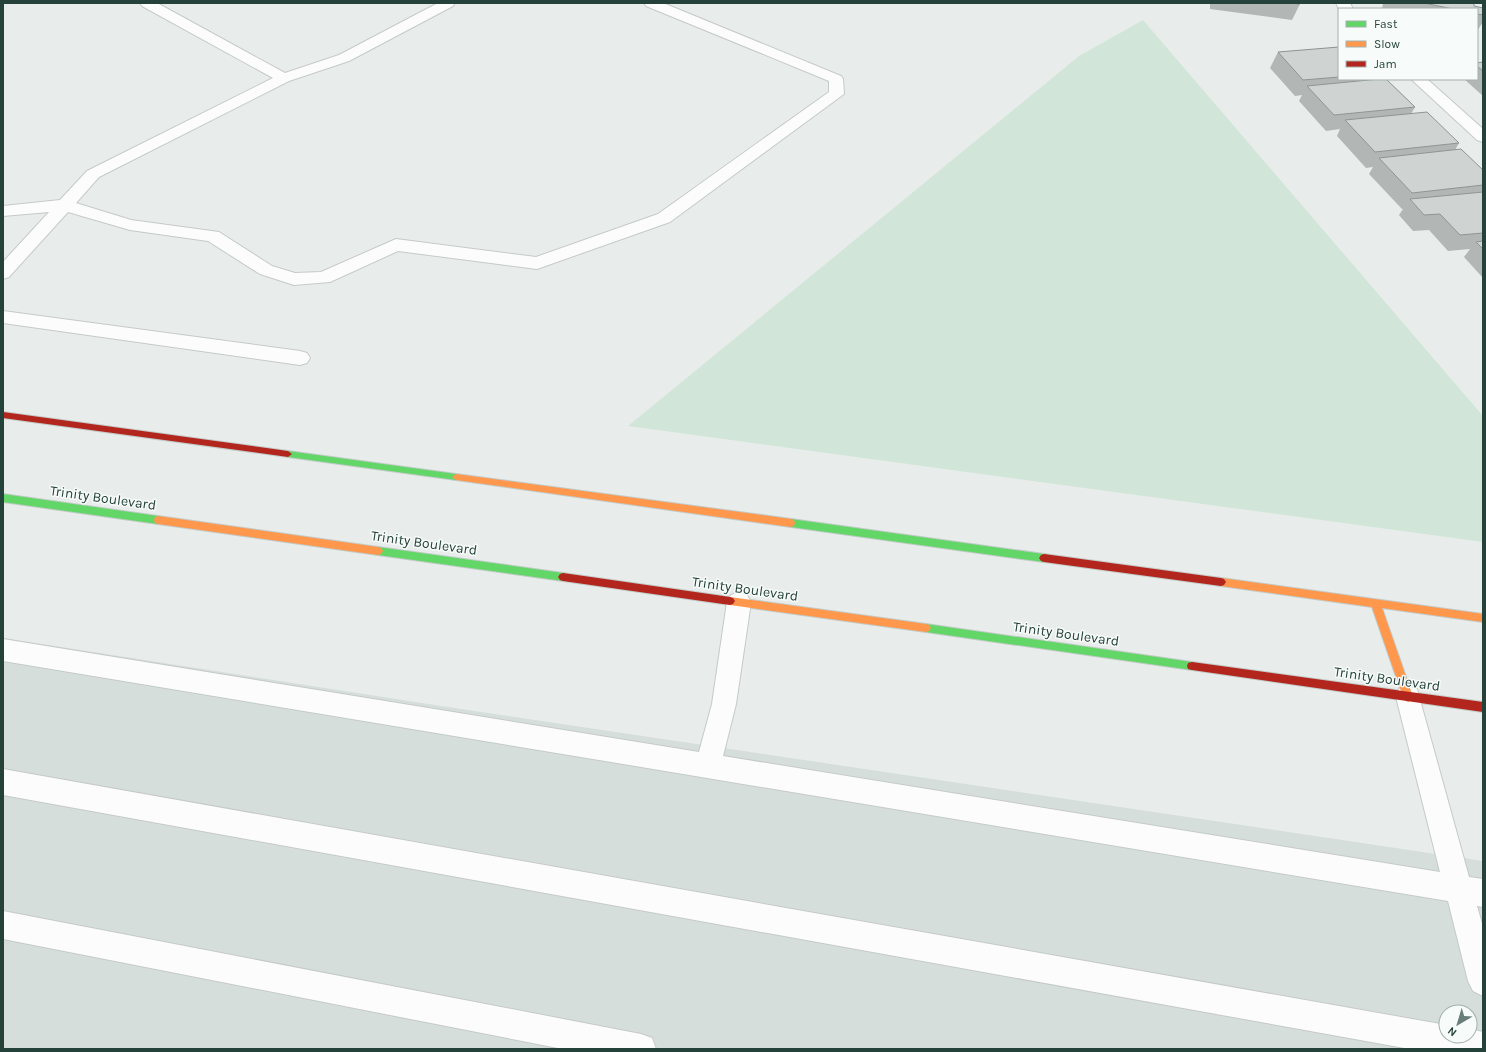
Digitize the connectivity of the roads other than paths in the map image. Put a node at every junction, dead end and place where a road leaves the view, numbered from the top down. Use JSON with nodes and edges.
{"nodes":[{"id":1,"x":147,"y":3,"type":"edge"},
{"id":2,"x":448,"y":3,"type":"edge"},
{"id":3,"x":651,"y":3,"type":"edge"},
{"id":4,"x":284,"y":78,"type":"junction"},
{"id":5,"x":1419,"y":80,"type":"edge"},
{"id":6,"x":1483,"y":137,"type":"edge"},
{"id":7,"x":65,"y":205,"type":"junction"},
{"id":8,"x":3,"y":211,"type":"edge"},
{"id":9,"x":3,"y":273,"type":"edge"},
{"id":10,"x":3,"y":316,"type":"edge"},
{"id":11,"x":300,"y":358,"type":"dead end"},
{"id":12,"x":3,"y":415,"type":"edge"},
{"id":13,"x":3,"y":498,"type":"edge"},
{"id":14,"x":739,"y":602,"type":"junction"},
{"id":15,"x":1375,"y":604,"type":"junction"},
{"id":16,"x":1483,"y":618,"type":"edge"},
{"id":17,"x":3,"y":650,"type":"edge"},
{"id":18,"x":1408,"y":697,"type":"junction"},
{"id":19,"x":1483,"y":707,"type":"edge"},
{"id":20,"x":708,"y":765,"type":"junction"},
{"id":21,"x":3,"y":782,"type":"edge"},
{"id":22,"x":1471,"y":891,"type":"edge"},
{"id":23,"x":3,"y":924,"type":"edge"},
{"id":24,"x":1483,"y":982,"type":"edge"},
{"id":25,"x":1483,"y":1047,"type":"edge"},
{"id":26,"x":641,"y":1049,"type":"edge"}],
"edges":[{"from":1,"to":4,"type":"street"},
{"from":2,"to":4,"type":"street"},
{"from":3,"to":7,"type":"street"},
{"from":4,"to":7,"type":"street"},
{"from":5,"to":6,"type":"street"},
{"from":7,"to":8,"type":"street"},
{"from":7,"to":9,"type":"street"},
{"from":10,"to":11,"type":"street"},
{"from":12,"to":15,"type":"main road"},
{"from":13,"to":14,"type":"main road","name":"Trinity Boulevard"},
{"from":14,"to":18,"type":"main road","name":"Trinity Boulevard"},
{"from":14,"to":20,"type":"street"},
{"from":15,"to":16,"type":"main road"},
{"from":15,"to":18,"type":"main road"},
{"from":17,"to":20,"type":"street"},
{"from":18,"to":19,"type":"main road","name":"Trinity Boulevard"},
{"from":18,"to":22,"type":"street"},
{"from":20,"to":22,"type":"street"},
{"from":21,"to":25,"type":"street"},
{"from":22,"to":24,"type":"street"},
{"from":23,"to":26,"type":"street"}]}
